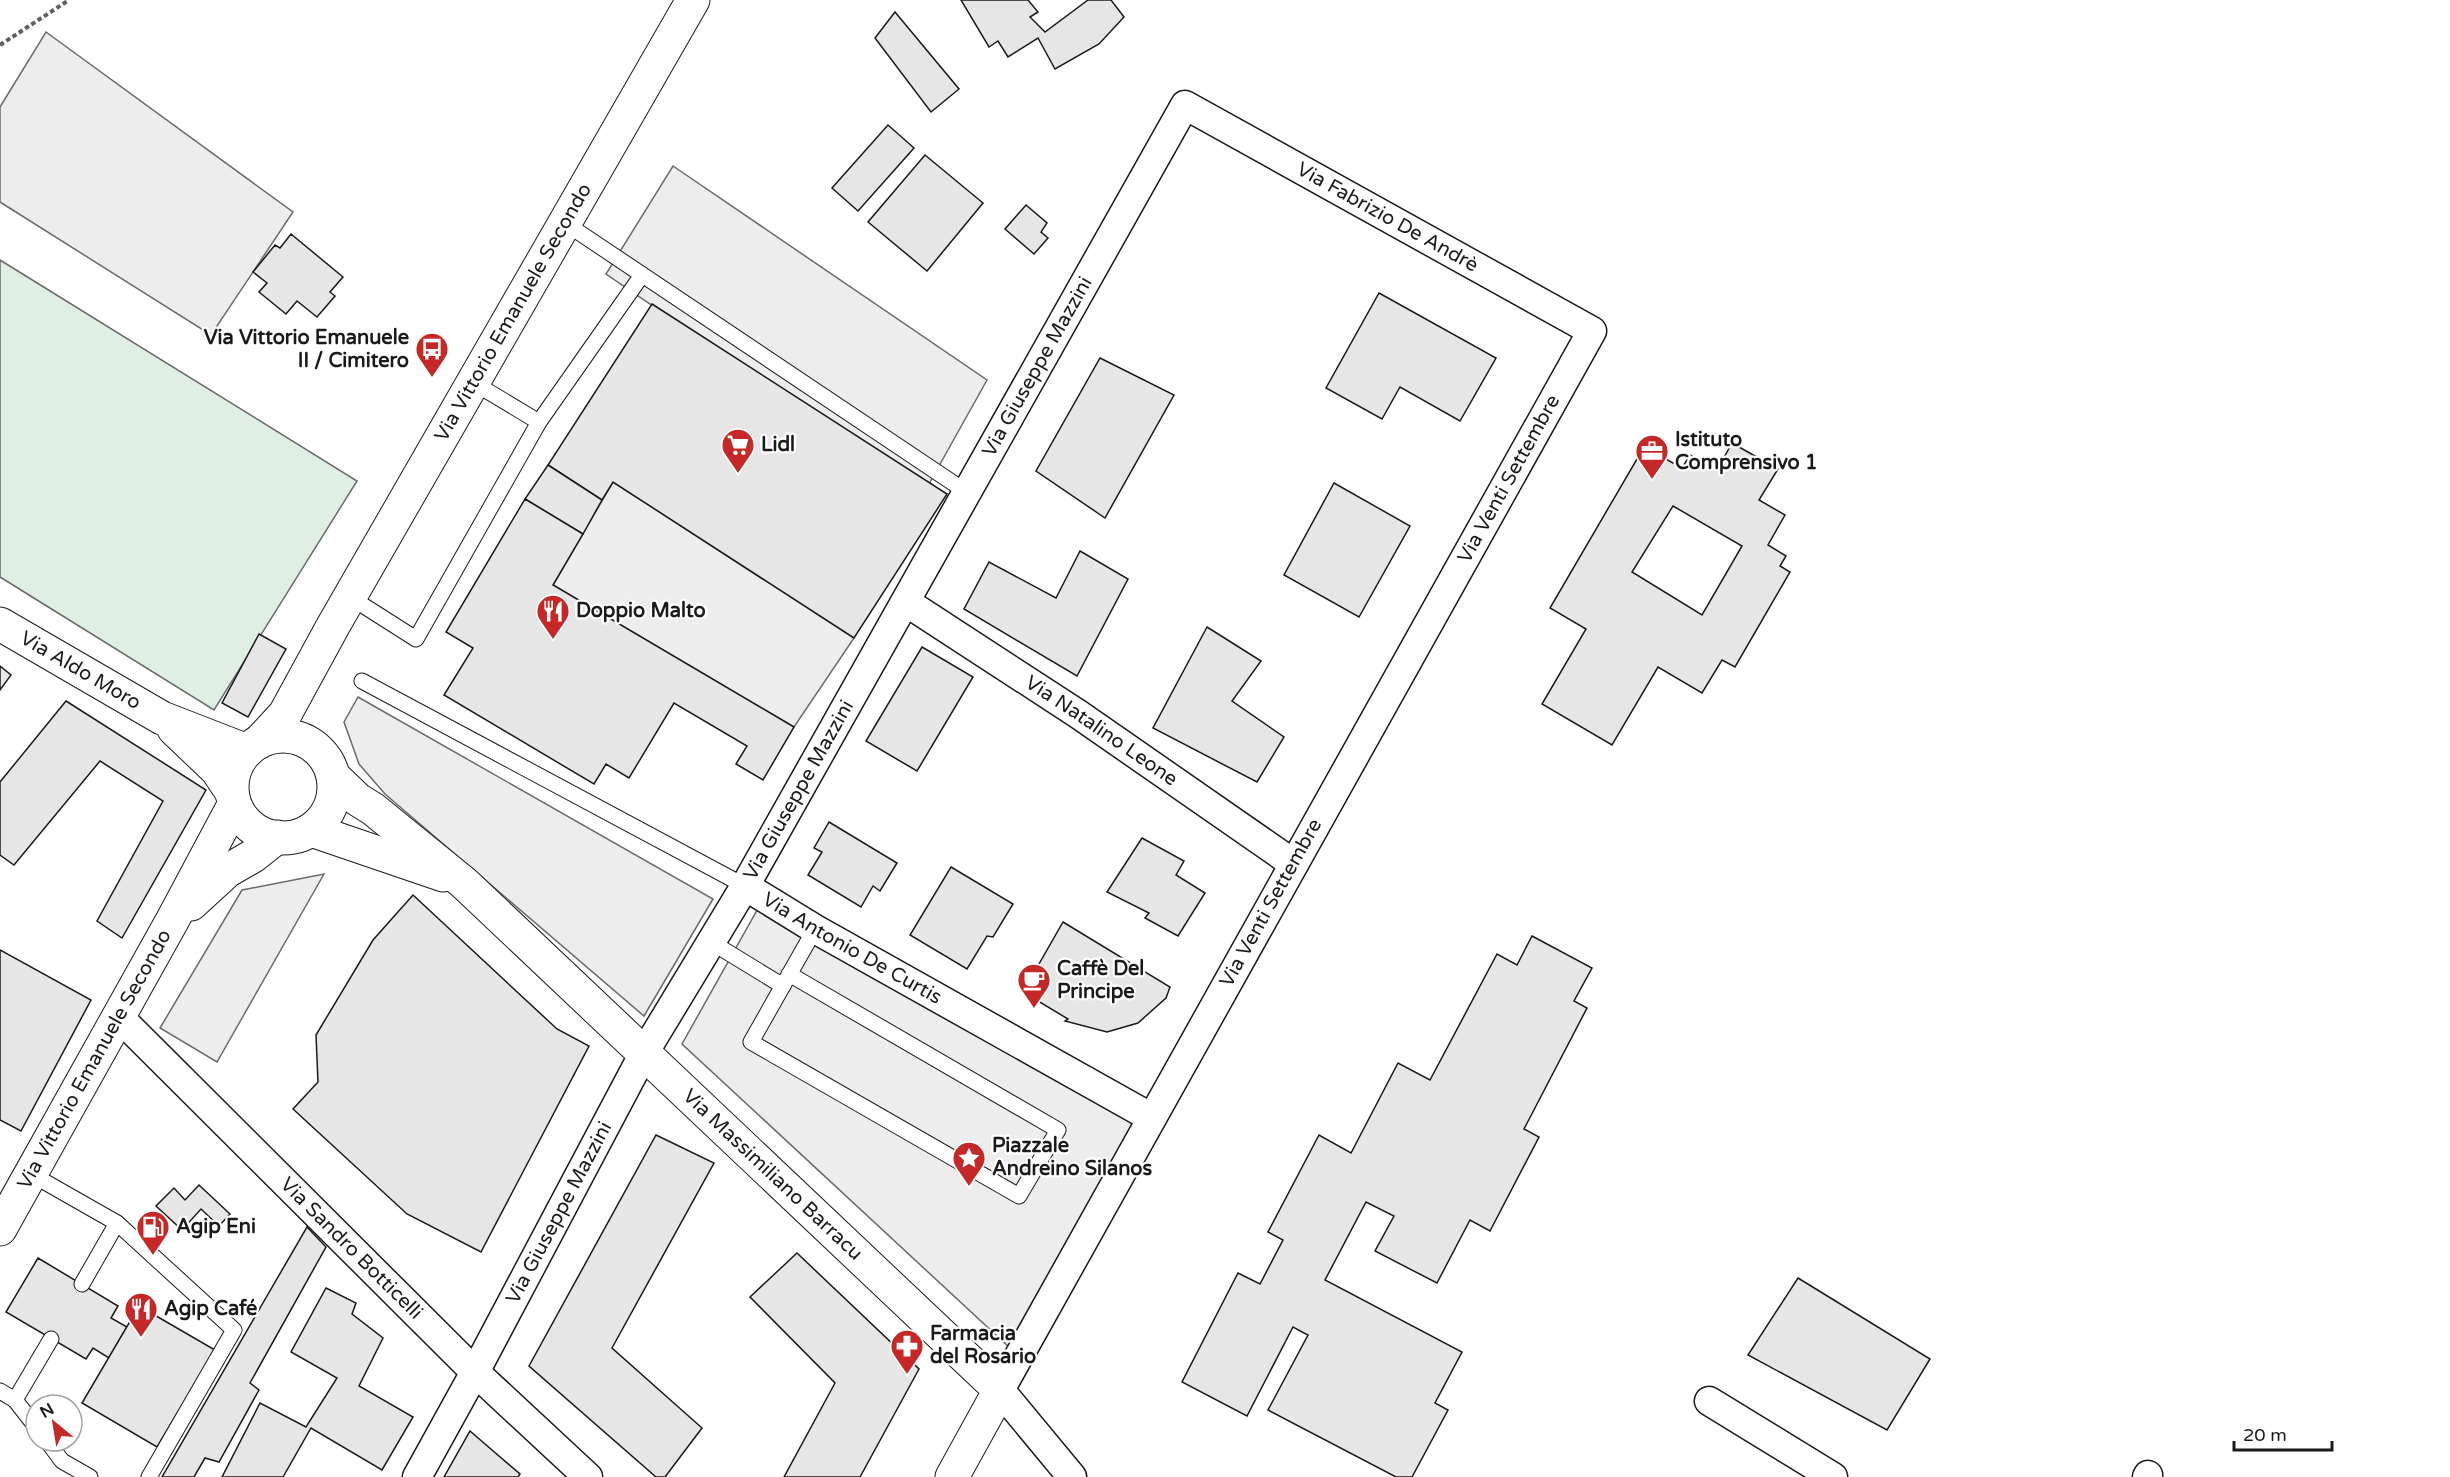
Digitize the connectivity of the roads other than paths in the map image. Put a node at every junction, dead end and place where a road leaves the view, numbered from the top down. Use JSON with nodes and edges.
{"nodes":[{"id":1,"x":693,"y":0,"type":"edge"},
{"id":2,"x":1185,"y":105,"type":"joint"},
{"id":3,"x":565,"y":223,"type":"junction"},
{"id":4,"x":642,"y":275,"type":"junction"},
{"id":5,"x":1592,"y":331,"type":"joint"},
{"id":6,"x":474,"y":383,"type":"junction"},
{"id":7,"x":539,"y":422,"type":"junction"},
{"id":8,"x":968,"y":493,"type":"junction"},
{"id":9,"x":350,"y":597,"type":"junction"},
{"id":10,"x":906,"y":602,"type":"junction"},
{"id":11,"x":0,"y":624,"type":"edge"},
{"id":12,"x":333,"y":626,"type":"junction"},
{"id":13,"x":362,"y":681,"type":"dead end"},
{"id":14,"x":162,"y":718,"type":"junction"},
{"id":15,"x":253,"y":747,"type":"junction"},
{"id":16,"x":325,"y":763,"type":"junction"},
{"id":17,"x":233,"y":798,"type":"junction"},
{"id":18,"x":310,"y":830,"type":"junction"},
{"id":19,"x":276,"y":837,"type":"junction"},
{"id":20,"x":1294,"y":864,"type":"junction"},
{"id":21,"x":464,"y":883,"type":"junction"},
{"id":22,"x":745,"y":886,"type":"junction"},
{"id":23,"x":172,"y":921,"type":"junction"},
{"id":24,"x":815,"y":929,"type":"junction"},
{"id":25,"x":711,"y":942,"type":"junction"},
{"id":26,"x":786,"y":980,"type":"junction"},
{"id":27,"x":119,"y":1017,"type":"junction"},
{"id":28,"x":644,"y":1053,"type":"junction"},
{"id":29,"x":1152,"y":1118,"type":"junction"},
{"id":30,"x":31,"y":1174,"type":"junction"},
{"id":31,"x":117,"y":1223,"type":"junction"},
{"id":32,"x":0,"y":1229,"type":"edge"},
{"id":33,"x":82,"y":1284,"type":"dead end"},
{"id":34,"x":51,"y":1339,"type":"dead end"},
{"id":35,"x":475,"y":1372,"type":"junction"},
{"id":36,"x":1000,"y":1390,"type":"junction"},
{"id":37,"x":0,"y":1391,"type":"edge"},
{"id":38,"x":15,"y":1400,"type":"junction"},
{"id":39,"x":1709,"y":1401,"type":"dead end"},
{"id":40,"x":24,"y":1412,"type":"edge"},
{"id":41,"x":56,"y":1453,"type":"edge"},
{"id":42,"x":90,"y":1477,"type":"edge"},
{"id":43,"x":149,"y":1477,"type":"edge"},
{"id":44,"x":417,"y":1477,"type":"edge"},
{"id":45,"x":588,"y":1477,"type":"edge"},
{"id":46,"x":952,"y":1477,"type":"edge"},
{"id":47,"x":1072,"y":1477,"type":"edge"},
{"id":48,"x":1833,"y":1477,"type":"edge"}],
"edges":[{"from":1,"to":3,"type":"main road","name":"Via Vittorio Emanuele Secondo"},
{"from":2,"to":5,"type":"street","name":"Via Fabrizio De Andrè"},
{"from":2,"to":8,"type":"street","name":"Via Giuseppe Mazzini"},
{"from":3,"to":4,"type":"lane"},
{"from":3,"to":6,"type":"main road","name":"Via Vittorio Emanuele Secondo"},
{"from":4,"to":7,"type":"lane"},
{"from":4,"to":8,"type":"lane"},
{"from":5,"to":20,"type":"street","name":"Via Venti Settembre"},
{"from":6,"to":7,"type":"lane"},
{"from":6,"to":9,"type":"main road","name":"Via Vittorio Emanuele Secondo"},
{"from":7,"to":9,"type":"lane"},
{"from":8,"to":10,"type":"street","name":"Via Giuseppe Mazzini"},
{"from":9,"to":12,"type":"main road","name":"Via Vittorio Emanuele Secondo"},
{"from":10,"to":20,"type":"street","name":"Via Natalino Leone"},
{"from":10,"to":22,"type":"street","name":"Via Giuseppe Mazzini"},
{"from":11,"to":14,"type":"main road","name":"Via Aldo Moro"},
{"from":12,"to":15,"type":"main road","name":"Via Vittorio Emanuele Secondo"},
{"from":12,"to":16,"type":"main road","name":"Via Vittorio Emanuele Secondo"},
{"from":13,"to":22,"type":"lane","name":"Via Antonio De Curtis"},
{"from":14,"to":15,"type":"main road","name":"Via Aldo Moro"},
{"from":14,"to":17,"type":"main road","name":"Via Aldo Moro"},
{"from":15,"to":16,"type":"main road"},
{"from":15,"to":17,"type":"main road"},
{"from":16,"to":18,"type":"main road"},
{"from":16,"to":21,"type":"main road","name":"Via Massimiliano Barracu"},
{"from":17,"to":19,"type":"main road"},
{"from":17,"to":23,"type":"main road","name":"Via Vittorio Emanuele Secondo"},
{"from":18,"to":19,"type":"main road"},
{"from":18,"to":21,"type":"main road","name":"Via Massimiliano Barracu"},
{"from":19,"to":23,"type":"main road","name":"Via Vittorio Emanuele Secondo"},
{"from":20,"to":29,"type":"street","name":"Via Venti Settembre"},
{"from":21,"to":28,"type":"main road","name":"Via Massimiliano Barracu"},
{"from":22,"to":24,"type":"street","name":"Via Antonio De Curtis"},
{"from":22,"to":25,"type":"street","name":"Via Giuseppe Mazzini"},
{"from":23,"to":27,"type":"main road","name":"Via Vittorio Emanuele Secondo"},
{"from":24,"to":26,"type":"lane"},
{"from":24,"to":29,"type":"street","name":"Via Antonio De Curtis"},
{"from":25,"to":26,"type":"lane"},
{"from":25,"to":28,"type":"street","name":"Via Giuseppe Mazzini"},
{"from":26,"to":26,"type":"lane"},
{"from":27,"to":30,"type":"main road","name":"Via Vittorio Emanuele Secondo"},
{"from":27,"to":35,"type":"street","name":"Via Sandro Botticelli"},
{"from":28,"to":35,"type":"street","name":"Via Giuseppe Mazzini"},
{"from":28,"to":36,"type":"main road","name":"Via Massimiliano Barracu"},
{"from":29,"to":36,"type":"street","name":"Via Venti Settembre"},
{"from":30,"to":31,"type":"lane"},
{"from":30,"to":32,"type":"main road","name":"Via Vittorio Emanuele Secondo"},
{"from":31,"to":33,"type":"lane"},
{"from":31,"to":43,"type":"lane"},
{"from":34,"to":38,"type":"lane"},
{"from":35,"to":44,"type":"street","name":"Via Giuseppe Mazzini"},
{"from":35,"to":45,"type":"street","name":"Via Sandro Botticelli"},
{"from":36,"to":46,"type":"main road","name":"Via Venti Settembre"},
{"from":36,"to":47,"type":"street","name":"Via Massimiliano Barracu"},
{"from":37,"to":38,"type":"lane"},
{"from":38,"to":40,"type":"lane"},
{"from":39,"to":48,"type":"street"},
{"from":41,"to":42,"type":"lane"}]}
